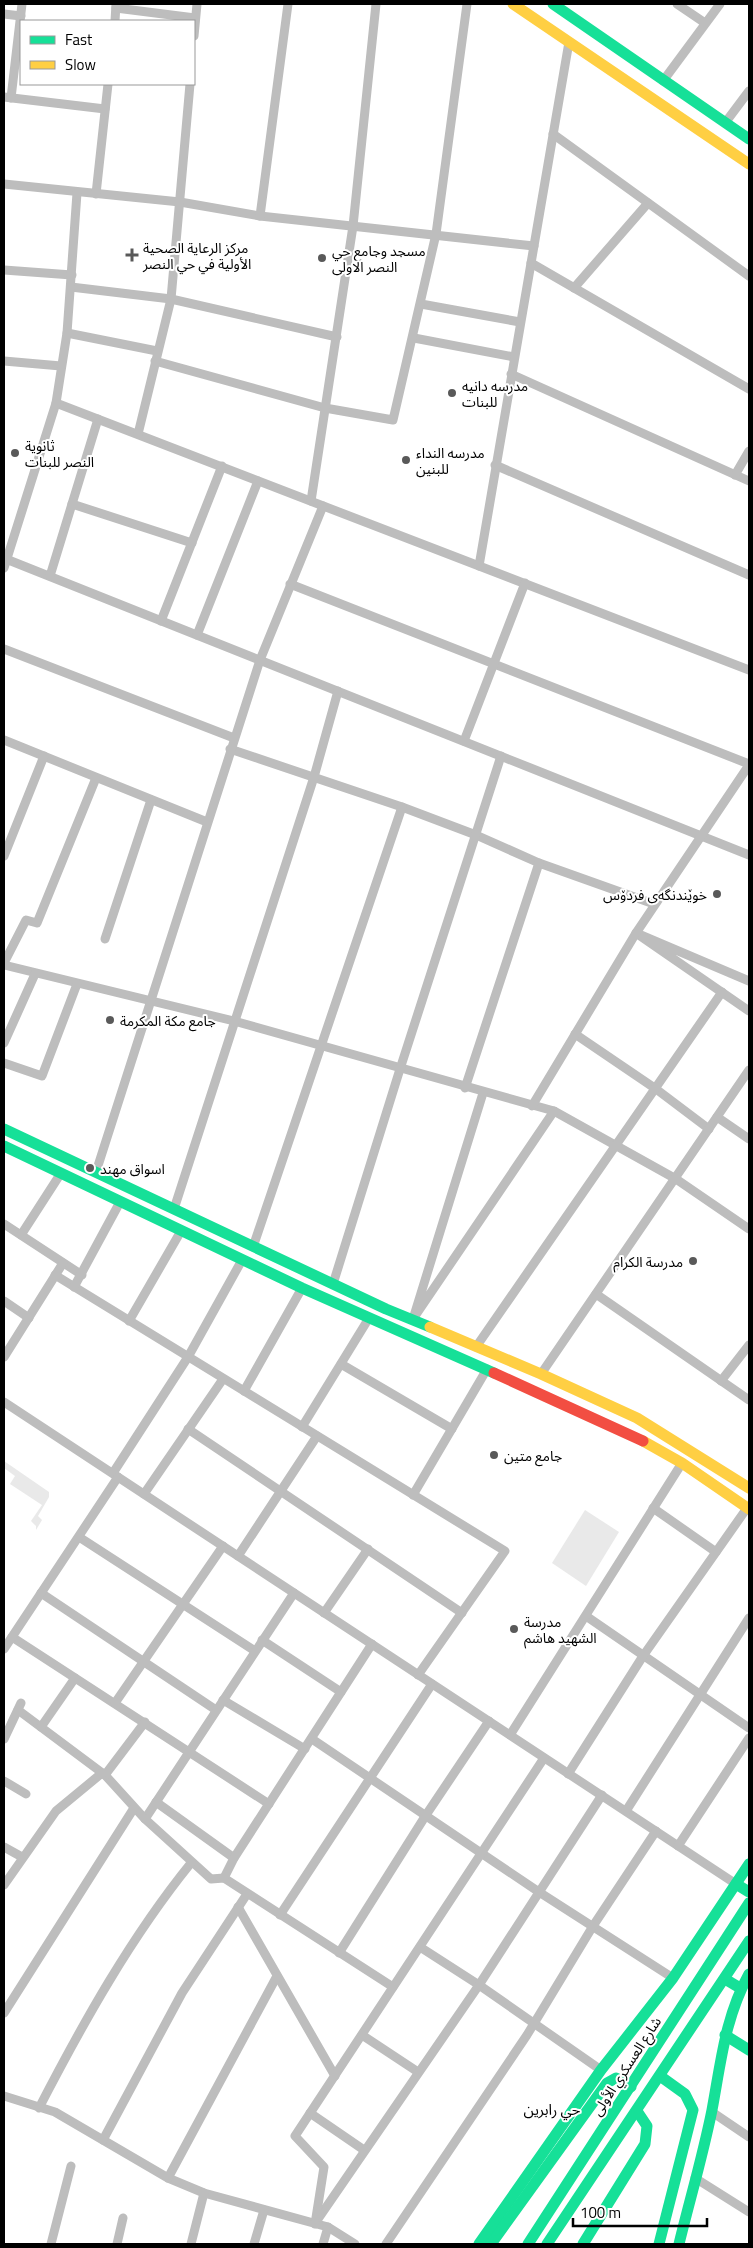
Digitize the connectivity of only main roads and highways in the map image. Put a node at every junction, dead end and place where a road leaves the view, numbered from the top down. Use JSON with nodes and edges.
{"nodes":[{"id":1,"x":513,"y":4,"type":"edge"},
{"id":2,"x":553,"y":4,"type":"edge"},
{"id":3,"x":616,"y":49,"type":"junction"},
{"id":4,"x":605,"y":66,"type":"junction"},
{"id":5,"x":749,"y":139,"type":"edge"},
{"id":6,"x":749,"y":164,"type":"edge"},
{"id":7,"x":4,"y":1129,"type":"edge"},
{"id":8,"x":4,"y":1146,"type":"edge"},
{"id":9,"x":128,"y":1187,"type":"junction"},
{"id":10,"x":120,"y":1202,"type":"junction"},
{"id":11,"x":749,"y":1488,"type":"edge"},
{"id":12,"x":748,"y":1509,"type":"edge"},
{"id":13,"x":749,"y":1864,"type":"edge"},
{"id":14,"x":736,"y":1884,"type":"junction"},
{"id":15,"x":749,"y":1892,"type":"edge"},
{"id":16,"x":749,"y":1903,"type":"edge"},
{"id":17,"x":749,"y":1941,"type":"edge"},
{"id":18,"x":749,"y":1974,"type":"edge"},
{"id":19,"x":725,"y":1979,"type":"junction"},
{"id":20,"x":740,"y":1988,"type":"junction"},
{"id":21,"x":725,"y":2035,"type":"junction"},
{"id":22,"x":749,"y":2050,"type":"edge"},
{"id":23,"x":660,"y":2076,"type":"junction"},
{"id":24,"x":631,"y":2087,"type":"junction"},
{"id":25,"x":637,"y":2110,"type":"junction"},
{"id":26,"x":671,"y":2197,"type":"junction"},
{"id":27,"x":689,"y":2201,"type":"junction"},
{"id":28,"x":479,"y":2244,"type":"edge"},
{"id":29,"x":492,"y":2244,"type":"edge"},
{"id":30,"x":528,"y":2244,"type":"edge"},
{"id":31,"x":546,"y":2244,"type":"edge"},
{"id":32,"x":583,"y":2244,"type":"edge"},
{"id":33,"x":659,"y":2244,"type":"edge"},
{"id":34,"x":680,"y":2244,"type":"edge"}],
"edges":[{"from":1,"to":4,"type":"main road"},
{"from":2,"to":3,"type":"main road"},
{"from":3,"to":4,"type":"main road"},
{"from":3,"to":5,"type":"main road"},
{"from":4,"to":6,"type":"main road"},
{"from":7,"to":9,"type":"main road"},
{"from":8,"to":10,"type":"main road"},
{"from":9,"to":10,"type":"main road"},
{"from":9,"to":11,"type":"main road"},
{"from":10,"to":12,"type":"main road"},
{"from":13,"to":14,"type":"main road"},
{"from":14,"to":15,"type":"main road"},
{"from":14,"to":28,"type":"main road"},
{"from":16,"to":24,"type":"main road","name":"شارع العسكري الأولى"},
{"from":17,"to":19,"type":"main road"},
{"from":18,"to":20,"type":"main road"},
{"from":19,"to":20,"type":"main road"},
{"from":19,"to":23,"type":"main road"},
{"from":20,"to":21,"type":"main road"},
{"from":21,"to":22,"type":"main road"},
{"from":21,"to":27,"type":"main road"},
{"from":23,"to":25,"type":"main road"},
{"from":23,"to":26,"type":"main road"},
{"from":24,"to":29,"type":"main road"},
{"from":24,"to":30,"type":"main road","name":"شارع العسكري الأولى"},
{"from":25,"to":31,"type":"main road"},
{"from":25,"to":32,"type":"main road"},
{"from":26,"to":27,"type":"main road"},
{"from":26,"to":33,"type":"main road"},
{"from":27,"to":34,"type":"main road"}]}
